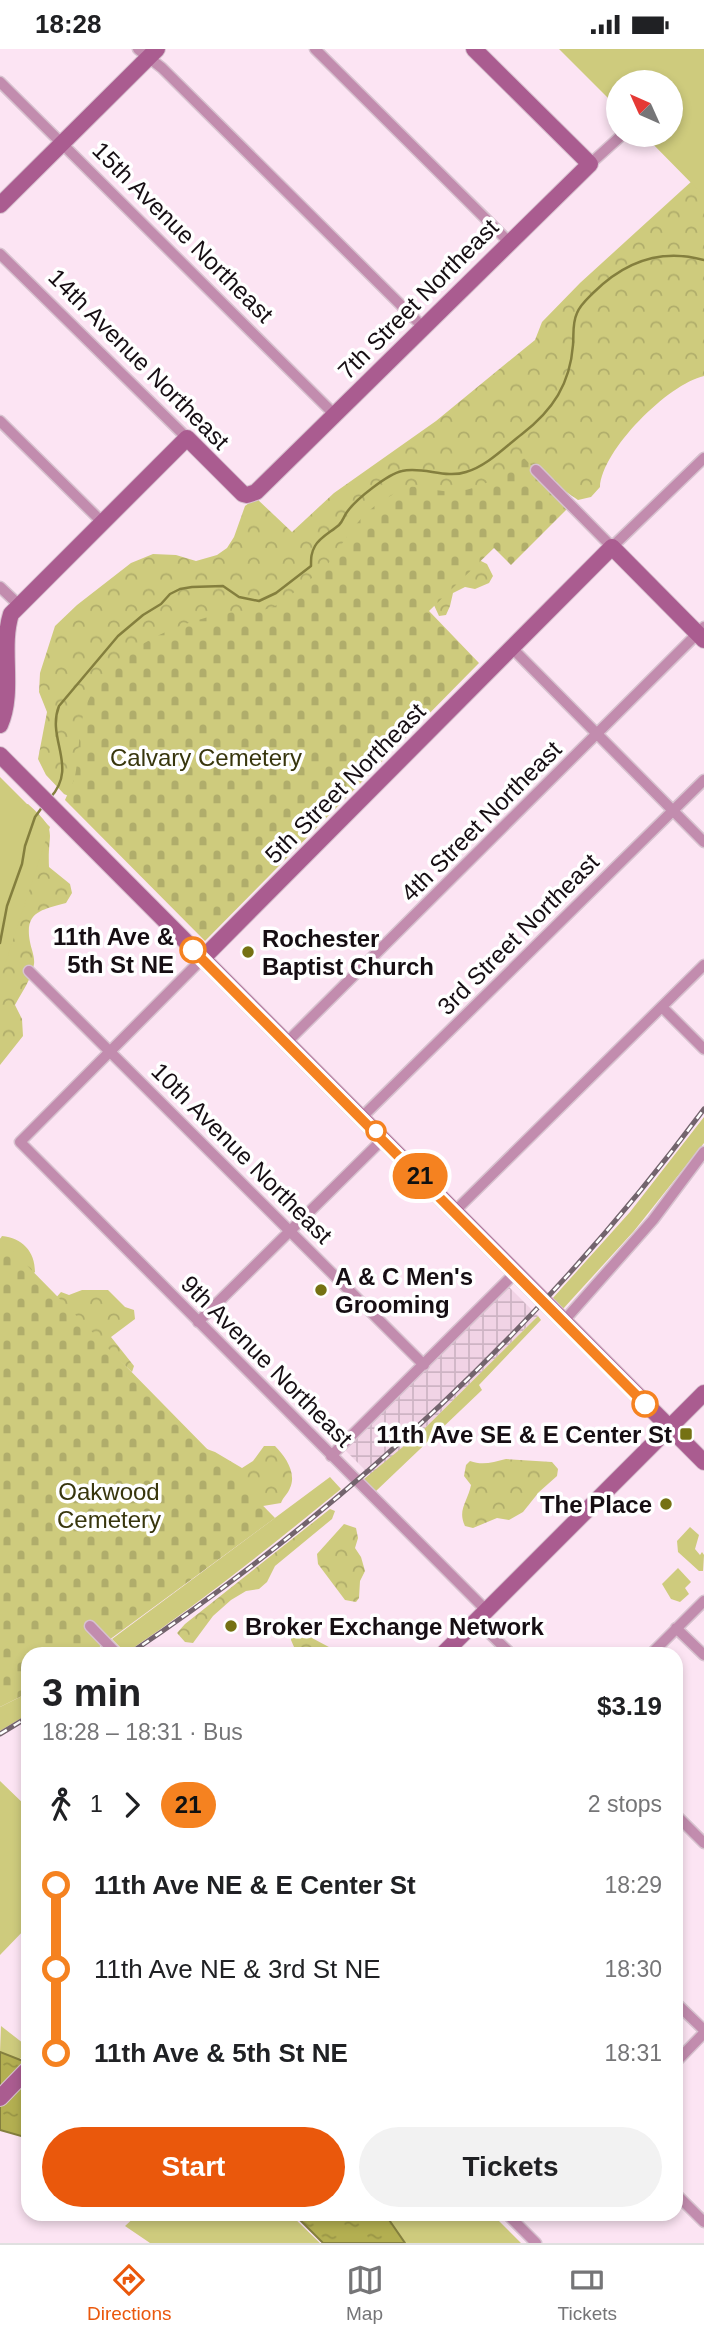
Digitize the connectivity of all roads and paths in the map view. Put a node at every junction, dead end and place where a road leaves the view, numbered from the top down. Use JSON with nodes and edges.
{"nodes":[{"id":1,"x":315,"y":49,"type":"edge"},
{"id":2,"x":474,"y":49,"type":"edge"},
{"id":3,"x":148,"y":52,"type":"edge"},
{"id":4,"x":0,"y":82,"type":"edge"},
{"id":5,"x":62,"y":144,"type":"junction"},
{"id":6,"x":609,"y":147,"type":"edge"},
{"id":7,"x":590,"y":164,"type":"junction"},
{"id":8,"x":0,"y":205,"type":"edge"},
{"id":9,"x":509,"y":242,"type":"junction"},
{"id":10,"x":0,"y":254,"type":"edge"},
{"id":11,"x":423,"y":327,"type":"junction"},
{"id":12,"x":334,"y":414,"type":"junction"},
{"id":13,"x":0,"y":421,"type":"edge"},
{"id":14,"x":9,"y":430,"type":"junction"},
{"id":15,"x":187,"y":438,"type":"junction"},
{"id":16,"x":0,"y":439,"type":"edge"},
{"id":17,"x":704,"y":458,"type":"edge"},
{"id":18,"x":536,"y":470,"type":"dead end"},
{"id":19,"x":247,"y":495,"type":"joint"},
{"id":20,"x":101,"y":521,"type":"junction"},
{"id":21,"x":612,"y":547,"type":"junction"},
{"id":22,"x":0,"y":587,"type":"edge"},
{"id":23,"x":19,"y":605,"type":"junction"},
{"id":24,"x":702,"y":634,"type":"edge"},
{"id":25,"x":512,"y":648,"type":"junction"},
{"id":26,"x":0,"y":725,"type":"edge"},
{"id":27,"x":598,"y":735,"type":"junction"},
{"id":28,"x":0,"y":755,"type":"edge"},
{"id":29,"x":704,"y":780,"type":"edge"},
{"id":30,"x":673,"y":811,"type":"junction"},
{"id":31,"x":704,"y":842,"type":"edge"},
{"id":32,"x":202,"y":959,"type":"junction"},
{"id":33,"x":704,"y":965,"type":"edge"},
{"id":34,"x":29,"y":971,"type":"dead end"},
{"id":35,"x":662,"y":1007,"type":"junction"},
{"id":36,"x":286,"y":1042,"type":"junction"},
{"id":37,"x":704,"y":1049,"type":"edge"},
{"id":38,"x":110,"y":1051,"type":"junction"},
{"id":39,"x":362,"y":1117,"type":"junction"},
{"id":40,"x":383,"y":1139,"type":"junction"},
{"id":41,"x":20,"y":1142,"type":"joint"},
{"id":42,"x":704,"y":1152,"type":"edge"},
{"id":43,"x":455,"y":1211,"type":"junction"},
{"id":44,"x":290,"y":1230,"type":"junction"},
{"id":45,"x":515,"y":1273,"type":"junction"},
{"id":46,"x":563,"y":1321,"type":"junction"},
{"id":47,"x":198,"y":1322,"type":"junction"},
{"id":48,"x":424,"y":1365,"type":"junction"},
{"id":49,"x":704,"y":1392,"type":"edge"},
{"id":50,"x":669,"y":1428,"type":"junction"},
{"id":51,"x":331,"y":1456,"type":"junction"},
{"id":52,"x":704,"y":1462,"type":"edge"},
{"id":53,"x":704,"y":1601,"type":"edge"},
{"id":54,"x":481,"y":1615,"type":"junction"},
{"id":55,"x":90,"y":1626,"type":"dead end"},
{"id":56,"x":676,"y":1628,"type":"junction"},
{"id":57,"x":110,"y":1647,"type":"edge"},
{"id":58,"x":450,"y":1647,"type":"edge"},
{"id":59,"x":506,"y":1647,"type":"edge"},
{"id":60,"x":658,"y":1647,"type":"edge"},
{"id":61,"x":704,"y":1655,"type":"edge"},
{"id":62,"x":683,"y":1822,"type":"edge"},
{"id":63,"x":704,"y":1843,"type":"edge"},
{"id":64,"x":683,"y":2010,"type":"edge"},
{"id":65,"x":704,"y":2032,"type":"edge"},
{"id":66,"x":683,"y":2054,"type":"edge"},
{"id":67,"x":21,"y":2076,"type":"edge"},
{"id":68,"x":0,"y":2098,"type":"edge"},
{"id":69,"x":683,"y":2201,"type":"edge"},
{"id":70,"x":514,"y":2221,"type":"edge"},
{"id":71,"x":704,"y":2222,"type":"edge"},
{"id":72,"x":536,"y":2243,"type":"edge"}],
"edges":[{"from":1,"to":9,"type":"street"},
{"from":2,"to":7,"type":"street"},
{"from":3,"to":5,"type":"street"},
{"from":3,"to":11,"type":"street"},
{"from":4,"to":5,"type":"street","name":"15th Avenue Northeast"},
{"from":5,"to":8,"type":"street"},
{"from":5,"to":12,"type":"street","name":"15th Avenue Northeast"},
{"from":6,"to":7,"type":"street","name":"7th Street Northeast"},
{"from":7,"to":9,"type":"street","name":"7th Street Northeast"},
{"from":9,"to":11,"type":"street","name":"7th Street Northeast"},
{"from":10,"to":15,"type":"street","name":"14th Avenue Northeast"},
{"from":11,"to":12,"type":"street","name":"7th Street Northeast"},
{"from":12,"to":19,"type":"street","name":"7th Street Northeast"},
{"from":13,"to":14,"type":"street"},
{"from":14,"to":16,"type":"street"},
{"from":14,"to":20,"type":"street"},
{"from":15,"to":19,"type":"street","name":"14th Avenue Northeast"},
{"from":15,"to":20,"type":"street"},
{"from":17,"to":21,"type":"street","name":"5th Street Northeast"},
{"from":18,"to":21,"type":"street"},
{"from":20,"to":23,"type":"street"},
{"from":21,"to":24,"type":"street"},
{"from":21,"to":25,"type":"street","name":"5th Street Northeast"},
{"from":22,"to":23,"type":"street"},
{"from":23,"to":26,"type":"street"},
{"from":24,"to":27,"type":"street","name":"4th Street Northeast"},
{"from":25,"to":27,"type":"street"},
{"from":25,"to":32,"type":"street","name":"5th Street Northeast"},
{"from":27,"to":30,"type":"street"},
{"from":27,"to":36,"type":"street","name":"4th Street Northeast"},
{"from":28,"to":32,"type":"street"},
{"from":29,"to":30,"type":"street","name":"3rd Street Northeast"},
{"from":30,"to":31,"type":"street"},
{"from":30,"to":39,"type":"street","name":"3rd Street Northeast"},
{"from":32,"to":36,"type":"street"},
{"from":32,"to":38,"type":"street","name":"5th Street Northeast"},
{"from":33,"to":35,"type":"street"},
{"from":34,"to":38,"type":"street","name":"10th Avenue Northeast"},
{"from":35,"to":37,"type":"street"},
{"from":35,"to":43,"type":"street"},
{"from":36,"to":39,"type":"street"},
{"from":38,"to":41,"type":"street","name":"5th Street Northeast"},
{"from":38,"to":44,"type":"street","name":"10th Avenue Northeast"},
{"from":39,"to":40,"type":"street"},
{"from":40,"to":43,"type":"street"},
{"from":40,"to":44,"type":"street"},
{"from":41,"to":47,"type":"street","name":"9th Avenue Northeast"},
{"from":42,"to":46,"type":"street"},
{"from":43,"to":45,"type":"street"},
{"from":44,"to":47,"type":"street"},
{"from":44,"to":48,"type":"street","name":"10th Avenue Northeast"},
{"from":45,"to":46,"type":"street"},
{"from":45,"to":48,"type":"street"},
{"from":46,"to":50,"type":"street"},
{"from":47,"to":51,"type":"street","name":"9th Avenue Northeast"},
{"from":48,"to":51,"type":"street"},
{"from":49,"to":50,"type":"street"},
{"from":50,"to":52,"type":"street"},
{"from":50,"to":54,"type":"street"},
{"from":51,"to":54,"type":"street","name":"9th Avenue Northeast"},
{"from":53,"to":56,"type":"street"},
{"from":54,"to":58,"type":"street"},
{"from":54,"to":59,"type":"street","name":"9th Avenue Northeast"},
{"from":55,"to":57,"type":"street"},
{"from":56,"to":60,"type":"street"},
{"from":56,"to":61,"type":"street"},
{"from":62,"to":63,"type":"street"},
{"from":64,"to":65,"type":"street"},
{"from":65,"to":66,"type":"street"},
{"from":67,"to":68,"type":"street"},
{"from":69,"to":71,"type":"street"},
{"from":70,"to":72,"type":"street"}]}
